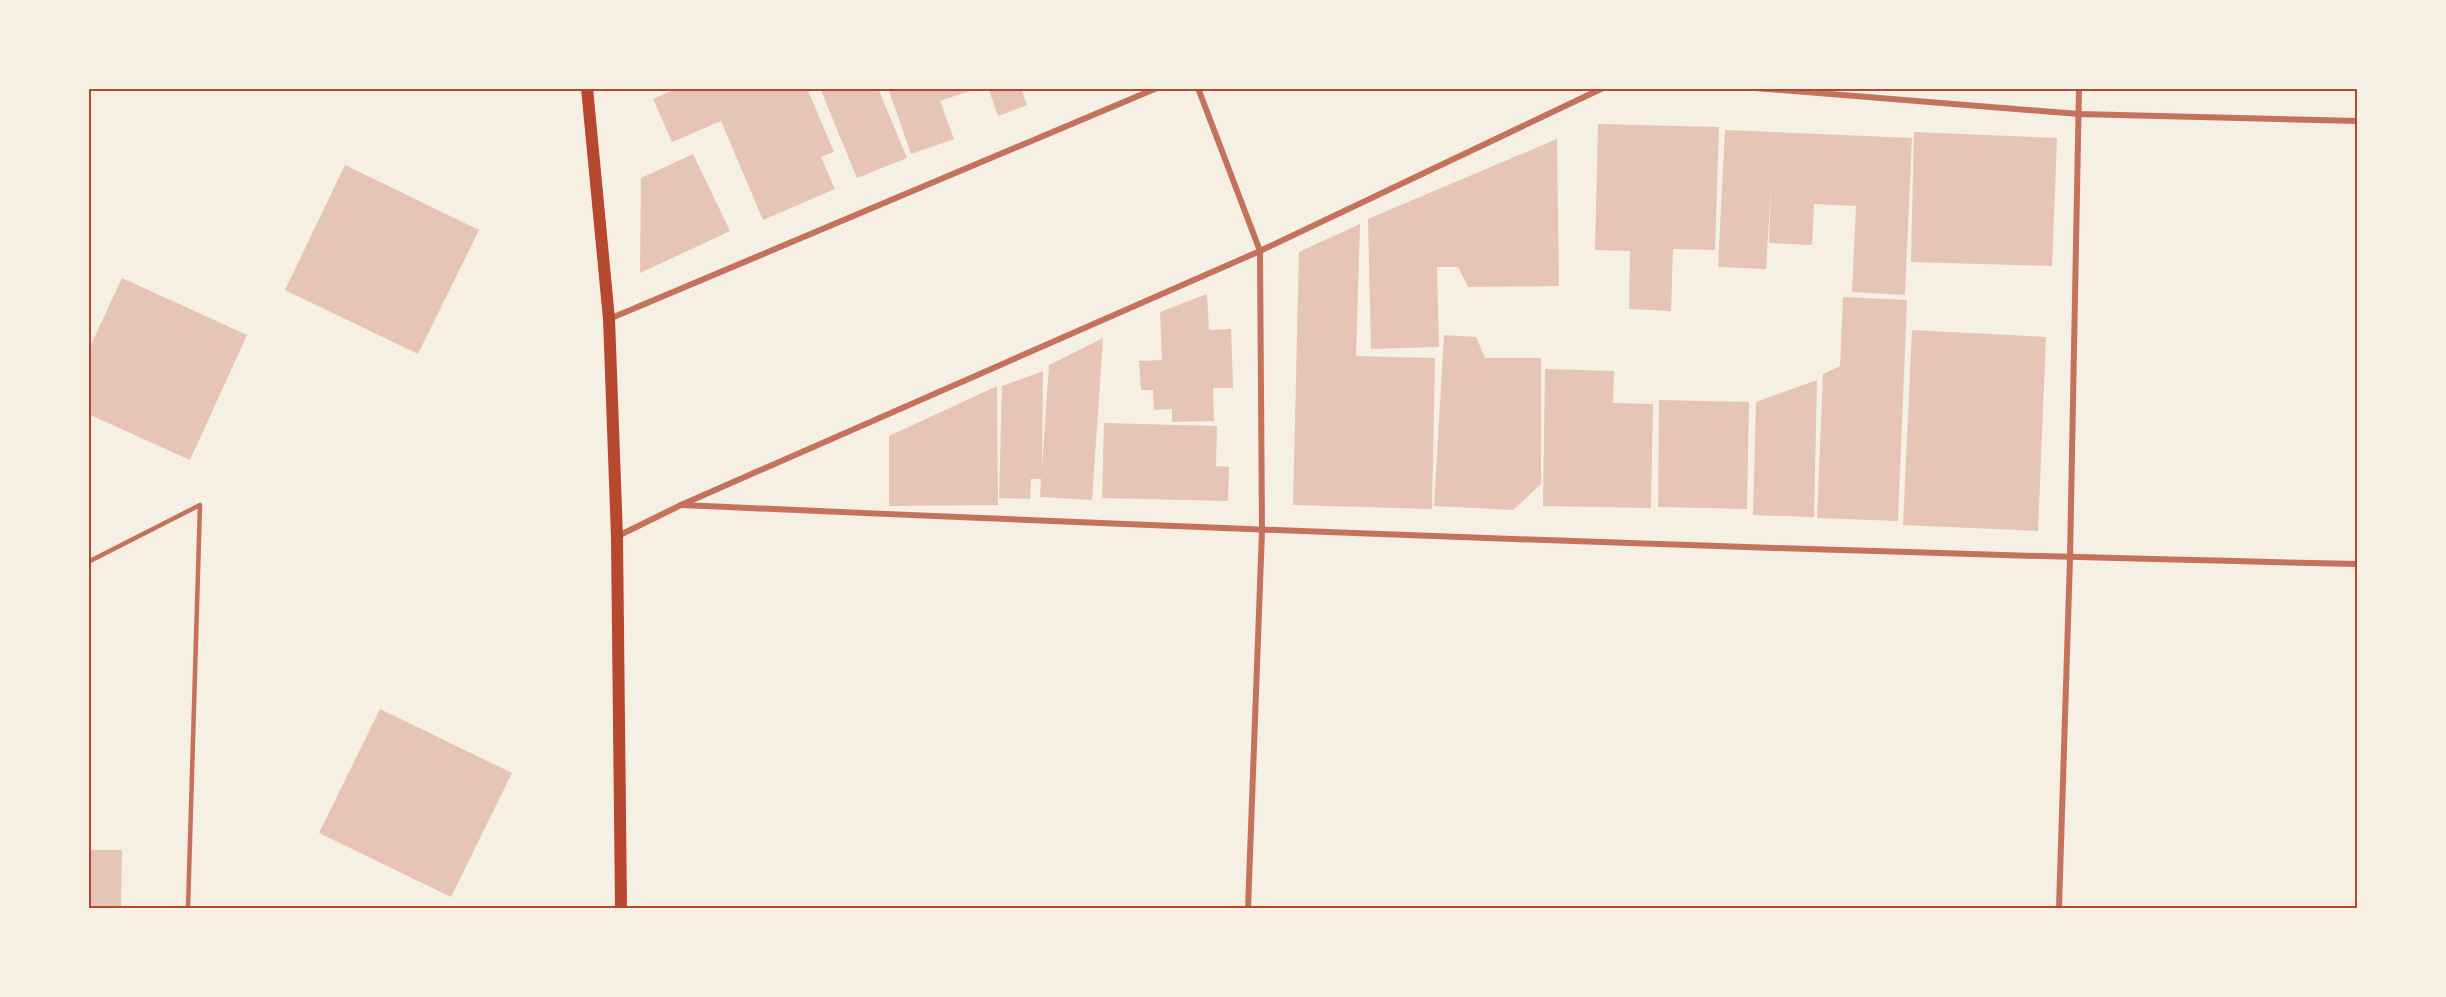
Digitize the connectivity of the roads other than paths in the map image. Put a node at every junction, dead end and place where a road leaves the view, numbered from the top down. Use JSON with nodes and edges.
{"nodes":[{"id":1,"x":587,"y":88,"type":"edge"},
{"id":2,"x":1157,"y":88,"type":"edge"},
{"id":3,"x":1198,"y":88,"type":"edge"},
{"id":4,"x":1603,"y":88,"type":"edge"},
{"id":5,"x":1755,"y":88,"type":"edge"},
{"id":6,"x":2079,"y":88,"type":"edge"},
{"id":7,"x":2079,"y":114,"type":"junction"},
{"id":8,"x":2358,"y":121,"type":"edge"},
{"id":9,"x":1260,"y":251,"type":"junction"},
{"id":10,"x":609,"y":319,"type":"junction"},
{"id":11,"x":681,"y":506,"type":"junction"},
{"id":12,"x":1262,"y":531,"type":"junction"},
{"id":13,"x":617,"y":537,"type":"junction"},
{"id":14,"x":2070,"y":558,"type":"junction"},
{"id":15,"x":88,"y":562,"type":"edge"},
{"id":16,"x":2358,"y":564,"type":"edge"},
{"id":17,"x":189,"y":909,"type":"edge"},
{"id":18,"x":621,"y":909,"type":"edge"},
{"id":19,"x":1248,"y":909,"type":"edge"},
{"id":20,"x":2060,"y":909,"type":"edge"}],
"edges":[{"from":1,"to":10,"type":"main road"},
{"from":2,"to":10,"type":"street"},
{"from":3,"to":9,"type":"street"},
{"from":4,"to":9,"type":"street"},
{"from":5,"to":7,"type":"street"},
{"from":6,"to":7,"type":"street"},
{"from":7,"to":8,"type":"street"},
{"from":7,"to":14,"type":"street"},
{"from":9,"to":11,"type":"street"},
{"from":9,"to":12,"type":"street"},
{"from":10,"to":13,"type":"main road"},
{"from":11,"to":12,"type":"street"},
{"from":11,"to":13,"type":"street"},
{"from":12,"to":14,"type":"street"},
{"from":12,"to":19,"type":"street"},
{"from":13,"to":18,"type":"main road"},
{"from":14,"to":16,"type":"street"},
{"from":14,"to":20,"type":"street"},
{"from":15,"to":17,"type":"lane"}]}
